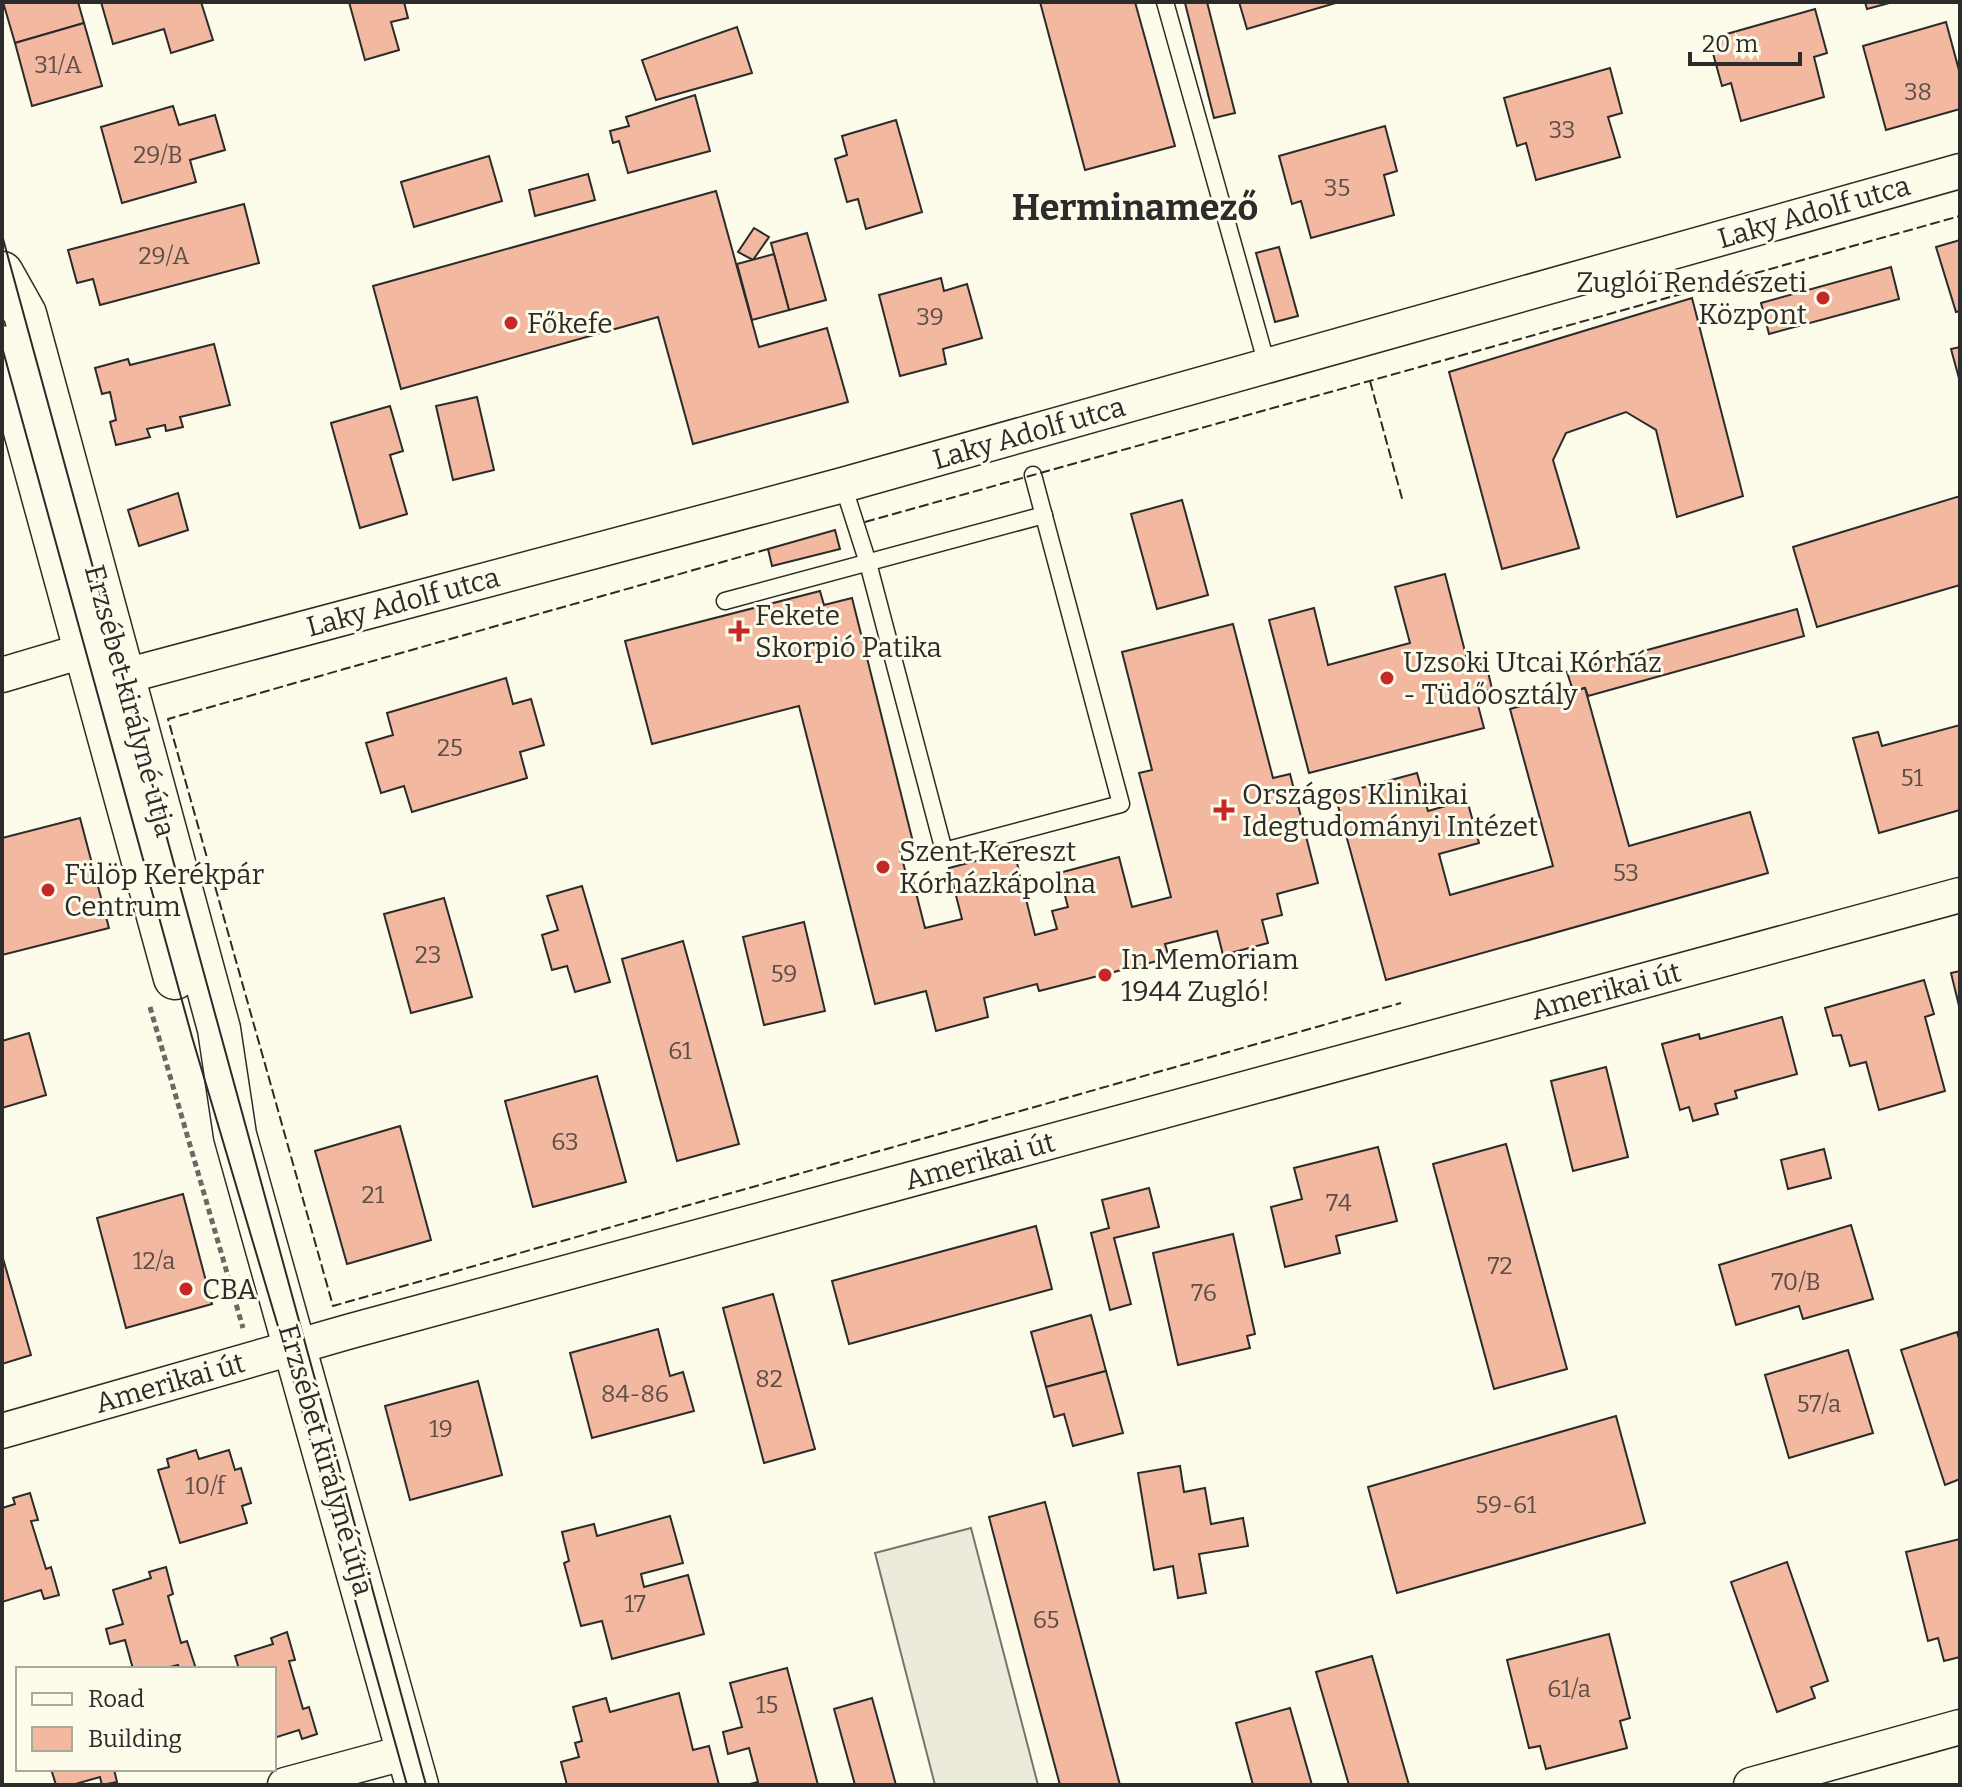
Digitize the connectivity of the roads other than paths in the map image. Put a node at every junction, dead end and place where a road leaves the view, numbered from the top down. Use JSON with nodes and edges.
{"nodes":[{"id":1,"x":1165,"y":2,"type":"edge"},
{"id":2,"x":1960,"y":171,"type":"edge"},
{"id":3,"x":2,"y":273,"type":"edge"},
{"id":4,"x":2,"y":347,"type":"edge"},
{"id":5,"x":1267,"y":365,"type":"junction"},
{"id":6,"x":1033,"y":475,"type":"dead end"},
{"id":7,"x":843,"y":485,"type":"junction"},
{"id":8,"x":1044,"y":515,"type":"junction"},
{"id":9,"x":868,"y":563,"type":"junction"},
{"id":10,"x":725,"y":601,"type":"dead end"},
{"id":11,"x":101,"y":670,"type":"junction"},
{"id":12,"x":2,"y":675,"type":"edge"},
{"id":13,"x":1960,"y":895,"type":"edge"},
{"id":14,"x":294,"y":1348,"type":"junction"},
{"id":15,"x":2,"y":1431,"type":"edge"},
{"id":16,"x":1960,"y":1727,"type":"edge"},
{"id":17,"x":412,"y":1769,"type":"edge"},
{"id":18,"x":285,"y":1785,"type":"edge"},
{"id":19,"x":1751,"y":1785,"type":"edge"}],
"edges":[{"from":1,"to":5,"type":"lane"},
{"from":2,"to":5,"type":"street","name":"Laky Adolf utca"},
{"from":3,"to":11,"type":"street","name":"Erzsébet királyné útja"},
{"from":4,"to":11,"type":"street","name":"Erzsébet királyné útja"},
{"from":5,"to":7,"type":"street","name":"Laky Adolf utca"},
{"from":6,"to":8,"type":"lane"},
{"from":7,"to":9,"type":"lane"},
{"from":7,"to":11,"type":"street","name":"Laky Adolf utca"},
{"from":8,"to":9,"type":"lane"},
{"from":8,"to":9,"type":"lane"},
{"from":9,"to":10,"type":"lane"},
{"from":11,"to":12,"type":"street","name":"Laky Adolf utca"},
{"from":11,"to":14,"type":"street","name":"Erzsébet királyné útja"},
{"from":13,"to":14,"type":"street","name":"Amerikai út"},
{"from":14,"to":15,"type":"street","name":"Amerikai út"},
{"from":14,"to":17,"type":"street","name":"Erzsébet királyné útja"},
{"from":16,"to":19,"type":"street"},
{"from":17,"to":18,"type":"street"}]}
